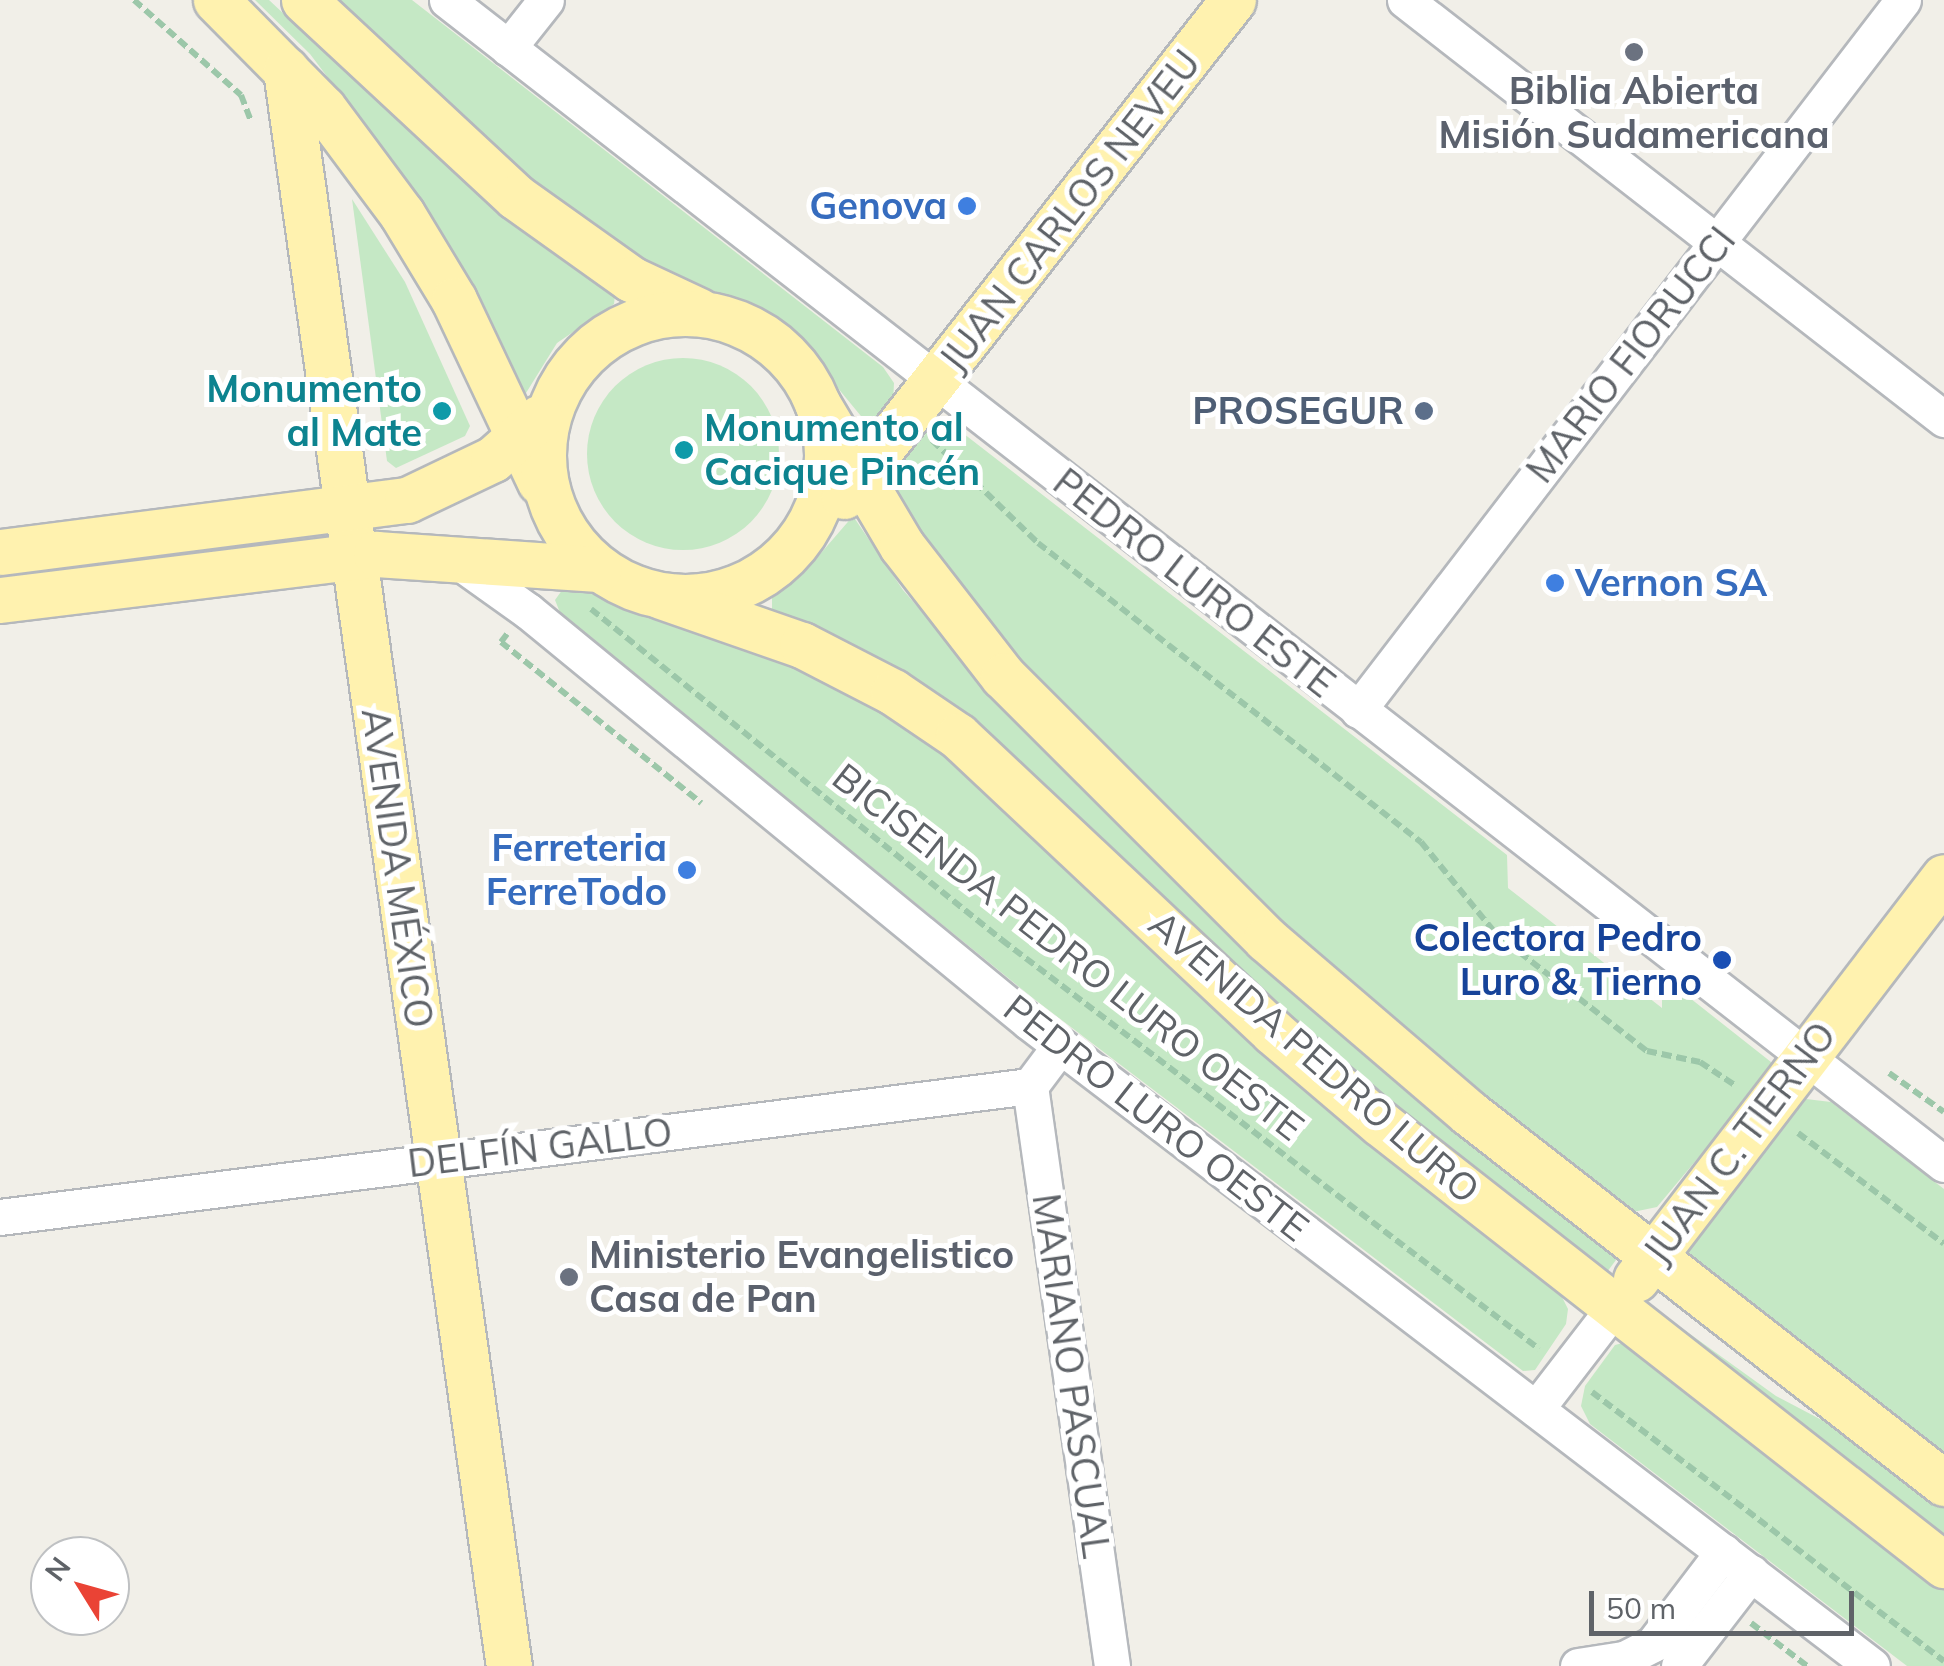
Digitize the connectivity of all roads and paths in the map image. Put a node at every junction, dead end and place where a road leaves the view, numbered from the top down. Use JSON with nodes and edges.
{"nodes":[{"id":1,"x":134,"y":0,"type":"edge"},
{"id":2,"x":216,"y":0,"type":"edge"},
{"id":3,"x":304,"y":0,"type":"edge"},
{"id":4,"x":446,"y":0,"type":"edge"},
{"id":5,"x":546,"y":0,"type":"edge"},
{"id":6,"x":1233,"y":0,"type":"edge"},
{"id":7,"x":1406,"y":0,"type":"edge"},
{"id":8,"x":1903,"y":0,"type":"edge"},
{"id":9,"x":508,"y":48,"type":"junction"},
{"id":10,"x":286,"y":70,"type":"junction"},
{"id":11,"x":251,"y":123,"type":"dead end"},
{"id":12,"x":1717,"y":243,"type":"junction"},
{"id":13,"x":711,"y":314,"type":"junction"},
{"id":14,"x":937,"y":384,"type":"junction"},
{"id":15,"x":554,"y":400,"type":"junction"},
{"id":16,"x":818,"y":402,"type":"junction"},
{"id":17,"x":1944,"y":419,"type":"edge"},
{"id":18,"x":925,"y":434,"type":"dead end"},
{"id":19,"x":520,"y":439,"type":"junction"},
{"id":20,"x":862,"y":478,"type":"junction"},
{"id":21,"x":347,"y":508,"type":"junction"},
{"id":22,"x":556,"y":516,"type":"junction"},
{"id":23,"x":0,"y":552,"type":"edge"},
{"id":24,"x":787,"y":554,"type":"junction"},
{"id":25,"x":450,"y":555,"type":"junction"},
{"id":26,"x":354,"y":556,"type":"junction"},
{"id":27,"x":589,"y":584,"type":"junction"},
{"id":28,"x":661,"y":596,"type":"junction"},
{"id":29,"x":0,"y":600,"type":"edge"},
{"id":30,"x":1358,"y":710,"type":"junction"},
{"id":31,"x":1944,"y":877,"type":"edge"},
{"id":32,"x":1060,"y":1046,"type":"junction"},
{"id":33,"x":1806,"y":1057,"type":"junction"},
{"id":34,"x":1030,"y":1086,"type":"junction"},
{"id":35,"x":1750,"y":1096,"type":"dead end"},
{"id":36,"x":1782,"y":1120,"type":"dead end"},
{"id":37,"x":439,"y":1161,"type":"junction"},
{"id":38,"x":1944,"y":1164,"type":"edge"},
{"id":39,"x":0,"y":1218,"type":"edge"},
{"id":40,"x":1944,"y":1244,"type":"edge"},
{"id":41,"x":1654,"y":1256,"type":"junction"},
{"id":42,"x":1614,"y":1308,"type":"junction"},
{"id":43,"x":1546,"y":1354,"type":"dead end"},
{"id":44,"x":1585,"y":1386,"type":"dead end"},
{"id":45,"x":1536,"y":1409,"type":"junction"},
{"id":46,"x":1944,"y":1482,"type":"edge"},
{"id":47,"x":1737,"y":1563,"type":"junction"},
{"id":48,"x":1944,"y":1566,"type":"edge"},
{"id":49,"x":1640,"y":1660,"type":"edge"},
{"id":50,"x":1944,"y":1661,"type":"edge"},
{"id":51,"x":510,"y":1666,"type":"edge"},
{"id":52,"x":1112,"y":1666,"type":"edge"},
{"id":53,"x":1578,"y":1666,"type":"edge"},
{"id":54,"x":1680,"y":1666,"type":"edge"},
{"id":55,"x":1872,"y":1666,"type":"edge"}],
"edges":[{"from":1,"to":11,"type":"path"},
{"from":2,"to":10,"type":"main road"},
{"from":3,"to":13,"type":"main road"},
{"from":4,"to":9,"type":"street","name":"PEDRO LURO ESTE"},
{"from":5,"to":9,"type":"street"},
{"from":6,"to":14,"type":"main road","name":"JUAN CARLOS NEVEU"},
{"from":7,"to":12,"type":"street"},
{"from":8,"to":12,"type":"street","name":"MARIO FIORUCCI"},
{"from":9,"to":14,"type":"street","name":"PEDRO LURO ESTE"},
{"from":10,"to":19,"type":"main road"},
{"from":10,"to":21,"type":"main road","name":"AVENIDA MÉXICO"},
{"from":12,"to":17,"type":"street"},
{"from":12,"to":30,"type":"street","name":"MARIO FIORUCCI"},
{"from":13,"to":15,"type":"main road"},
{"from":13,"to":16,"type":"main road"},
{"from":14,"to":20,"type":"main road","name":"JUAN CARLOS NEVEU"},
{"from":14,"to":30,"type":"street","name":"PEDRO LURO ESTE"},
{"from":15,"to":19,"type":"main road"},
{"from":15,"to":22,"type":"main road"},
{"from":16,"to":20,"type":"main road","name":"AVENIDA PEDRO LURO"},
{"from":16,"to":24,"type":"main road"},
{"from":18,"to":35,"type":"path"},
{"from":19,"to":21,"type":"main road"},
{"from":19,"to":22,"type":"main road"},
{"from":20,"to":24,"type":"main road","name":"JUAN CARLOS NEVEU"},
{"from":20,"to":41,"type":"main road","name":"AVENIDA PEDRO LURO"},
{"from":21,"to":23,"type":"main road"},
{"from":21,"to":26,"type":"main road","name":"AVENIDA MÉXICO"},
{"from":22,"to":27,"type":"main road"},
{"from":24,"to":28,"type":"main road"},
{"from":25,"to":26,"type":"main road"},
{"from":25,"to":27,"type":"main road"},
{"from":25,"to":32,"type":"street","name":"PEDRO LURO OESTE"},
{"from":26,"to":29,"type":"main road"},
{"from":26,"to":37,"type":"main road","name":"AVENIDA MÉXICO"},
{"from":27,"to":28,"type":"main road"},
{"from":27,"to":43,"type":"path","name":"BICISENDA PEDRO LURO OESTE"},
{"from":28,"to":42,"type":"main road","name":"AVENIDA PEDRO LURO"},
{"from":30,"to":33,"type":"street","name":"PEDRO LURO ESTE"},
{"from":31,"to":33,"type":"main road","name":"JUAN C. TIERNO"},
{"from":32,"to":34,"type":"street"},
{"from":32,"to":45,"type":"street","name":"PEDRO LURO OESTE"},
{"from":33,"to":38,"type":"street","name":"PEDRO LURO ESTE"},
{"from":33,"to":41,"type":"main road","name":"JUAN C. TIERNO"},
{"from":34,"to":37,"type":"street","name":"DELFÍN GALLO"},
{"from":34,"to":52,"type":"street","name":"MARIANO PASCUAL"},
{"from":36,"to":40,"type":"path"},
{"from":37,"to":39,"type":"street","name":"DELFÍN GALLO"},
{"from":37,"to":51,"type":"main road","name":"AVENIDA MÉXICO"},
{"from":41,"to":42,"type":"main road","name":"JUAN C. TIERNO"},
{"from":41,"to":46,"type":"main road","name":"AVENIDA PEDRO LURO"},
{"from":42,"to":45,"type":"street","name":"JUAN C. TIERNO"},
{"from":42,"to":48,"type":"main road","name":"AVENIDA PEDRO LURO"},
{"from":44,"to":50,"type":"path"},
{"from":45,"to":47,"type":"street","name":"PEDRO LURO OESTE"},
{"from":47,"to":49,"type":"street"},
{"from":47,"to":54,"type":"street"},
{"from":47,"to":55,"type":"street","name":"PEDRO LURO OESTE"},
{"from":49,"to":53,"type":"street"}]}
